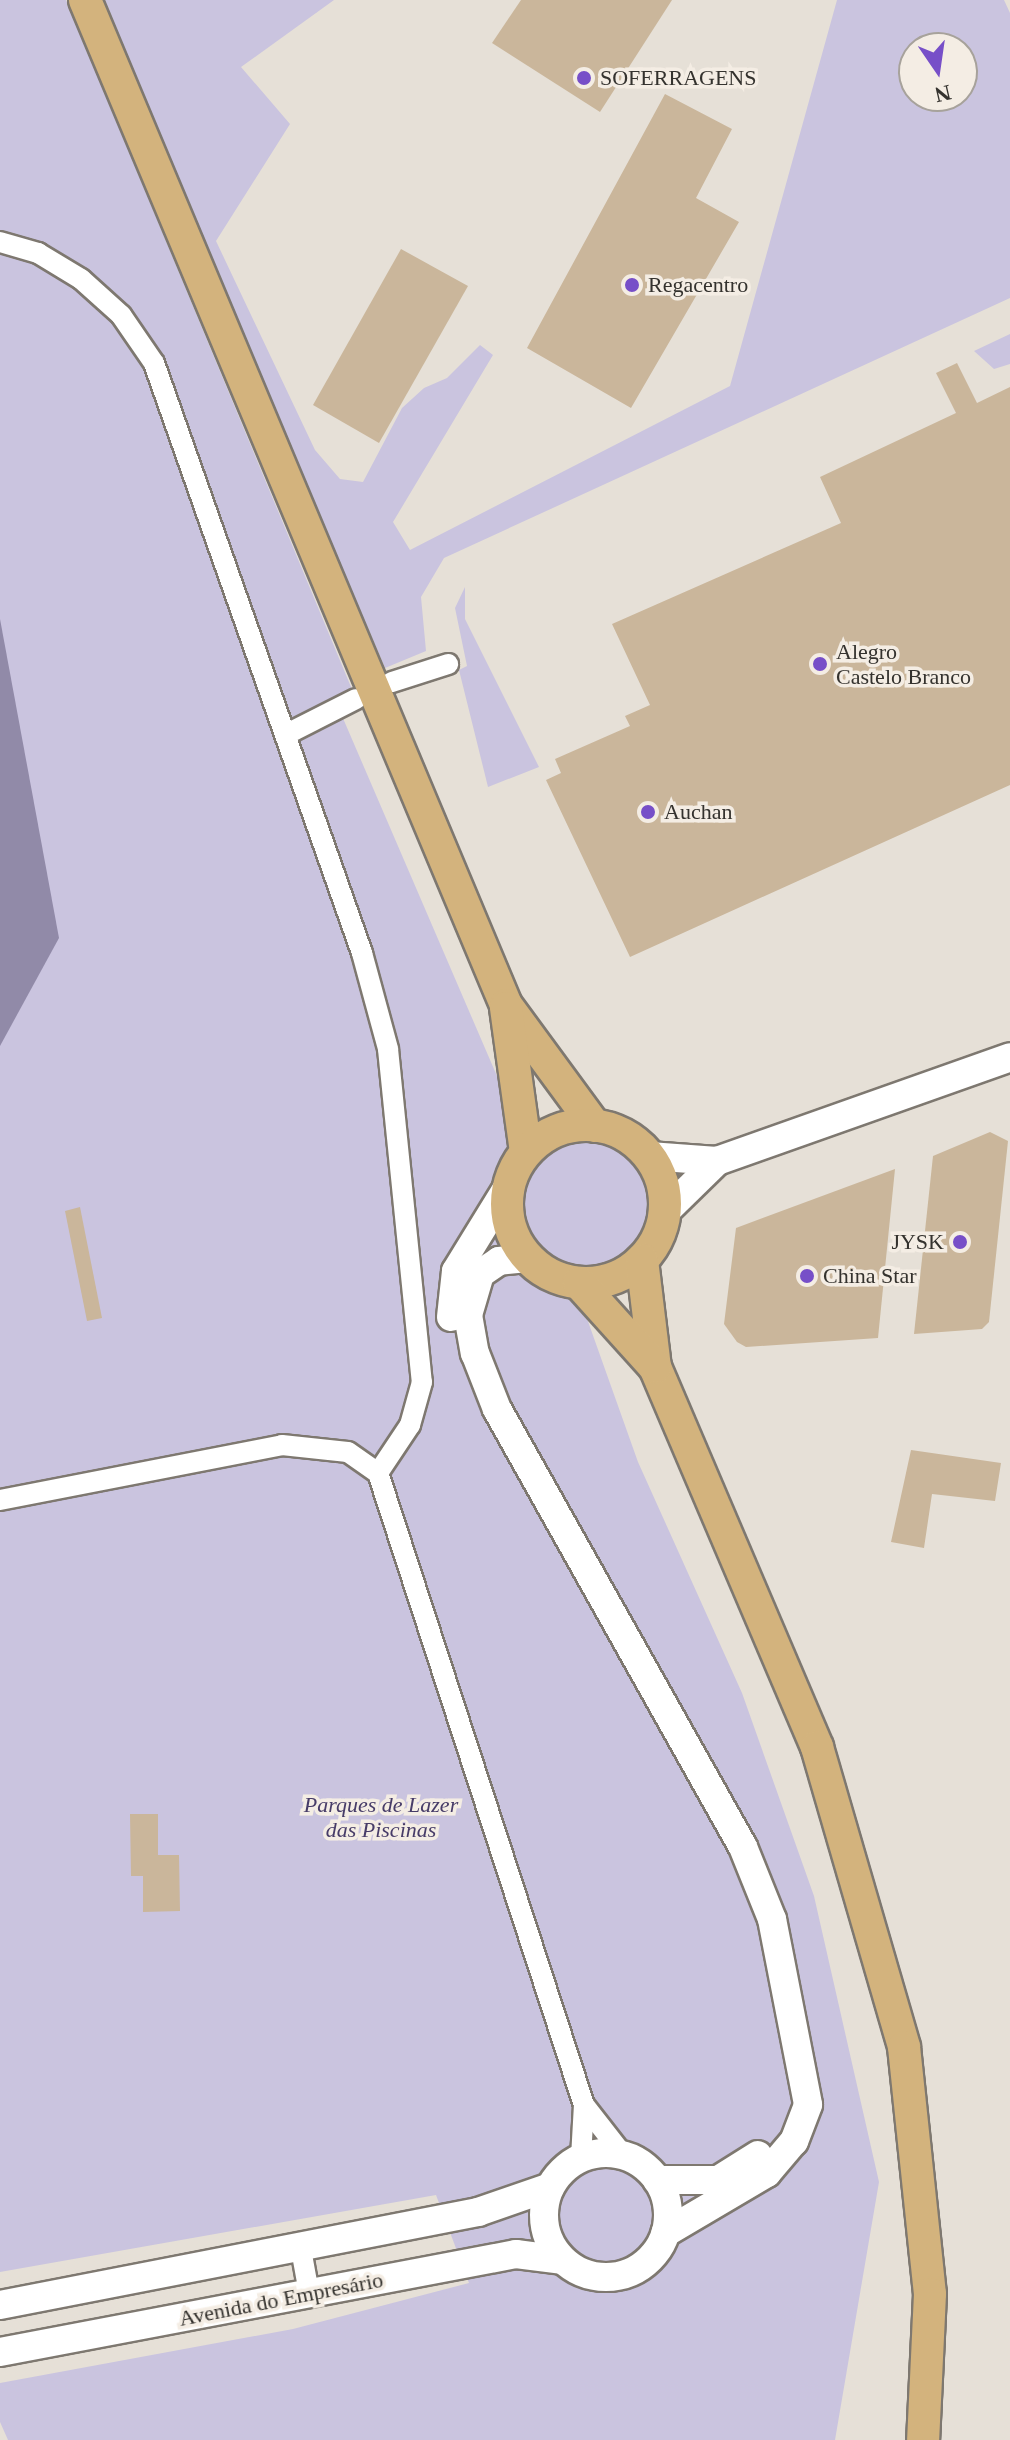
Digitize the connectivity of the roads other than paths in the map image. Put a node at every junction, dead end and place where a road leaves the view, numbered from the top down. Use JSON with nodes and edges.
{"nodes":[{"id":1,"x":85,"y":0,"type":"edge"},
{"id":2,"x":0,"y":242,"type":"edge"},
{"id":3,"x":448,"y":664,"type":"dead end"},
{"id":4,"x":392,"y":682,"type":"dead end"},
{"id":5,"x":356,"y":699,"type":"dead end"},
{"id":6,"x":287,"y":734,"type":"junction"},
{"id":7,"x":506,"y":1005,"type":"junction"},
{"id":8,"x":1010,"y":1057,"type":"edge"},
{"id":9,"x":983,"y":1070,"type":"junction"},
{"id":10,"x":1010,"y":1082,"type":"edge"},
{"id":11,"x":595,"y":1126,"type":"junction"},
{"id":12,"x":526,"y":1152,"type":"junction"},
{"id":13,"x":649,"y":1156,"type":"junction"},
{"id":14,"x":717,"y":1161,"type":"junction"},
{"id":15,"x":509,"y":1185,"type":"junction"},
{"id":16,"x":665,"y":1212,"type":"junction"},
{"id":17,"x":527,"y":1258,"type":"junction"},
{"id":18,"x":642,"y":1260,"type":"junction"},
{"id":19,"x":579,"y":1283,"type":"junction"},
{"id":20,"x":655,"y":1367,"type":"junction"},
{"id":21,"x":497,"y":1409,"type":"junction"},
{"id":22,"x":378,"y":1473,"type":"junction"},
{"id":23,"x":0,"y":1500,"type":"edge"},
{"id":24,"x":801,"y":2053,"type":"junction"},
{"id":25,"x":584,"y":2105,"type":"junction"},
{"id":26,"x":623,"y":2155,"type":"junction"},
{"id":27,"x":581,"y":2158,"type":"junction"},
{"id":28,"x":657,"y":2180,"type":"junction"},
{"id":29,"x":550,"y":2187,"type":"junction"},
{"id":30,"x":665,"y":2233,"type":"junction"},
{"id":31,"x":301,"y":2249,"type":"junction"},
{"id":32,"x":562,"y":2260,"type":"junction"},
{"id":33,"x":309,"y":2293,"type":"junction"},
{"id":34,"x":0,"y":2305,"type":"edge"},
{"id":35,"x":0,"y":2352,"type":"edge"},
{"id":36,"x":923,"y":2440,"type":"edge"}],
"edges":[{"from":1,"to":7,"type":"main road"},
{"from":2,"to":6,"type":"street"},
{"from":3,"to":4,"type":"street"},
{"from":5,"to":6,"type":"street"},
{"from":6,"to":22,"type":"street"},
{"from":7,"to":11,"type":"main road"},
{"from":7,"to":12,"type":"main road"},
{"from":8,"to":9,"type":"street"},
{"from":9,"to":10,"type":"street"},
{"from":9,"to":14,"type":"street"},
{"from":11,"to":12,"type":"main road"},
{"from":11,"to":13,"type":"main road"},
{"from":12,"to":15,"type":"main road"},
{"from":13,"to":14,"type":"street"},
{"from":13,"to":16,"type":"main road"},
{"from":14,"to":16,"type":"street"},
{"from":15,"to":17,"type":"main road"},
{"from":15,"to":21,"type":"street"},
{"from":16,"to":18,"type":"main road"},
{"from":17,"to":19,"type":"main road"},
{"from":17,"to":21,"type":"street"},
{"from":18,"to":19,"type":"main road"},
{"from":18,"to":20,"type":"main road"},
{"from":19,"to":20,"type":"main road"},
{"from":20,"to":36,"type":"main road"},
{"from":21,"to":24,"type":"street"},
{"from":22,"to":23,"type":"street"},
{"from":22,"to":25,"type":"street"},
{"from":24,"to":28,"type":"street"},
{"from":24,"to":30,"type":"street"},
{"from":25,"to":26,"type":"street"},
{"from":25,"to":27,"type":"street"},
{"from":26,"to":27,"type":"street"},
{"from":26,"to":28,"type":"street"},
{"from":27,"to":29,"type":"street"},
{"from":28,"to":30,"type":"street"},
{"from":29,"to":31,"type":"street","name":"Avenida do Empresário"},
{"from":29,"to":32,"type":"street"},
{"from":30,"to":32,"type":"street"},
{"from":31,"to":33,"type":"street"},
{"from":31,"to":34,"type":"street","name":"Avenida do Empresário"},
{"from":32,"to":33,"type":"street","name":"Avenida do Empresário"},
{"from":33,"to":35,"type":"street","name":"Avenida do Empresário"}]}
